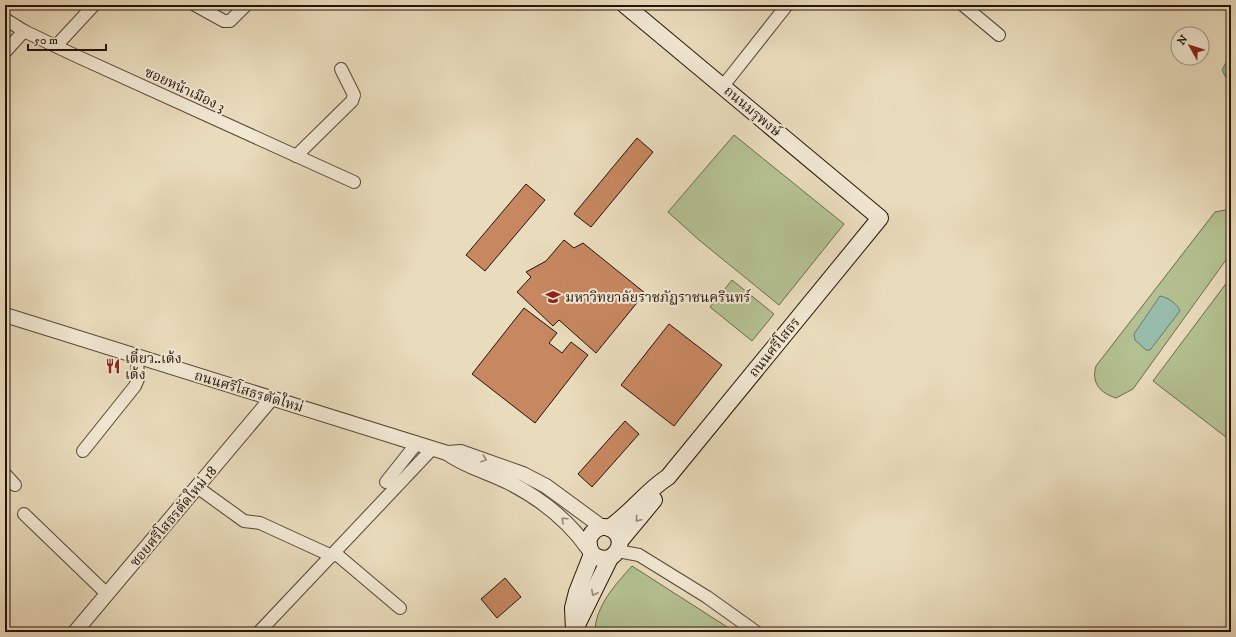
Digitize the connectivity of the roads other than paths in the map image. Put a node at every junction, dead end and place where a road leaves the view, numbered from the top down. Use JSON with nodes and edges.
{"nodes":[{"id":1,"x":94,"y":5,"type":"edge"},
{"id":2,"x":195,"y":5,"type":"edge"},
{"id":3,"x":246,"y":5,"type":"edge"},
{"id":4,"x":625,"y":5,"type":"edge"},
{"id":5,"x":787,"y":5,"type":"edge"},
{"id":6,"x":963,"y":5,"type":"edge"},
{"id":7,"x":5,"y":19,"type":"edge"},
{"id":8,"x":24,"y":31,"type":"junction"},
{"id":9,"x":999,"y":35,"type":"dead end"},
{"id":10,"x":56,"y":46,"type":"junction"},
{"id":11,"x":5,"y":52,"type":"edge"},
{"id":12,"x":341,"y":69,"type":"dead end"},
{"id":13,"x":723,"y":86,"type":"junction"},
{"id":14,"x":296,"y":156,"type":"junction"},
{"id":15,"x":354,"y":182,"type":"dead end"},
{"id":16,"x":880,"y":218,"type":"joint"},
{"id":17,"x":5,"y":315,"type":"edge"},
{"id":18,"x":137,"y":357,"type":"junction"},
{"id":19,"x":271,"y":399,"type":"junction"},
{"id":20,"x":417,"y":443,"type":"junction"},
{"id":21,"x":433,"y":448,"type":"junction"},
{"id":22,"x":83,"y":451,"type":"dead end"},
{"id":23,"x":447,"y":453,"type":"junction"},
{"id":24,"x":5,"y":474,"type":"edge"},
{"id":25,"x":668,"y":476,"type":"junction"},
{"id":26,"x":386,"y":482,"type":"dead end"},
{"id":27,"x":16,"y":485,"type":"dead end"},
{"id":28,"x":197,"y":487,"type":"junction"},
{"id":29,"x":24,"y":514,"type":"dead end"},
{"id":30,"x":605,"y":528,"type":"junction"},
{"id":31,"x":616,"y":550,"type":"junction"},
{"id":32,"x":591,"y":552,"type":"junction"},
{"id":33,"x":334,"y":554,"type":"junction"},
{"id":34,"x":107,"y":594,"type":"junction"},
{"id":35,"x":400,"y":608,"type":"dead end"},
{"id":36,"x":75,"y":632,"type":"edge"},
{"id":37,"x":259,"y":632,"type":"edge"},
{"id":38,"x":574,"y":632,"type":"edge"},
{"id":39,"x":756,"y":632,"type":"edge"}],
"edges":[{"from":1,"to":10,"type":"street"},
{"from":2,"to":3,"type":"street"},
{"from":4,"to":13,"type":"main road","name":"ถนนมรุพงษ์"},
{"from":5,"to":13,"type":"street"},
{"from":6,"to":9,"type":"street"},
{"from":7,"to":8,"type":"street","name":"ซอยหน้าเมือง 3"},
{"from":8,"to":10,"type":"street","name":"ซอยหน้าเมือง 3"},
{"from":8,"to":11,"type":"street"},
{"from":10,"to":14,"type":"street","name":"ซอยหน้าเมือง 3"},
{"from":12,"to":14,"type":"street"},
{"from":13,"to":16,"type":"main road","name":"ถนนมรุพงษ์"},
{"from":14,"to":15,"type":"street","name":"ซอยหน้าเมือง 3"},
{"from":16,"to":25,"type":"main road","name":"ถนนศรีโสธร"},
{"from":17,"to":18,"type":"street","name":"ถนนศรีโสธรตัดใหม่"},
{"from":18,"to":19,"type":"street","name":"ถนนศรีโสธรตัดใหม่"},
{"from":18,"to":22,"type":"street"},
{"from":19,"to":20,"type":"street","name":"ถนนศรีโสธรตัดใหม่"},
{"from":19,"to":28,"type":"street","name":"ซอยศรีโสธรตัดใหม่ 18"},
{"from":20,"to":21,"type":"street","name":"ถนนศรีโสธรตัดใหม่"},
{"from":20,"to":26,"type":"street"},
{"from":21,"to":23,"type":"street","name":"ถนนศรีโสธรตัดใหม่"},
{"from":21,"to":33,"type":"street"},
{"from":23,"to":30,"type":"street","name":"ถนนศรีโสธรตัดใหม่","one_way":true},
{"from":32,"to":23,"type":"street","name":"ถนนศรีโสธรตัดใหม่","one_way":true},
{"from":24,"to":27,"type":"street"},
{"from":25,"to":30,"type":"main road","name":"ถนนศรีโสธร"},
{"from":25,"to":31,"type":"main road","name":"ถนนศรีโสธร","one_way":true},
{"from":28,"to":33,"type":"street"},
{"from":28,"to":34,"type":"street","name":"ซอยศรีโสธรตัดใหม่ 18"},
{"from":29,"to":34,"type":"street"},
{"from":30,"to":31,"type":"main road"},
{"from":30,"to":32,"type":"main road"},
{"from":31,"to":32,"type":"main road"},
{"from":31,"to":38,"type":"main road","name":"ถนนศรีโสธร","one_way":true},
{"from":31,"to":39,"type":"street"},
{"from":32,"to":38,"type":"main road"},
{"from":33,"to":35,"type":"street"},
{"from":33,"to":37,"type":"street"},
{"from":34,"to":36,"type":"street","name":"ซอยศรีโสธรตัดใหม่ 18"}]}
